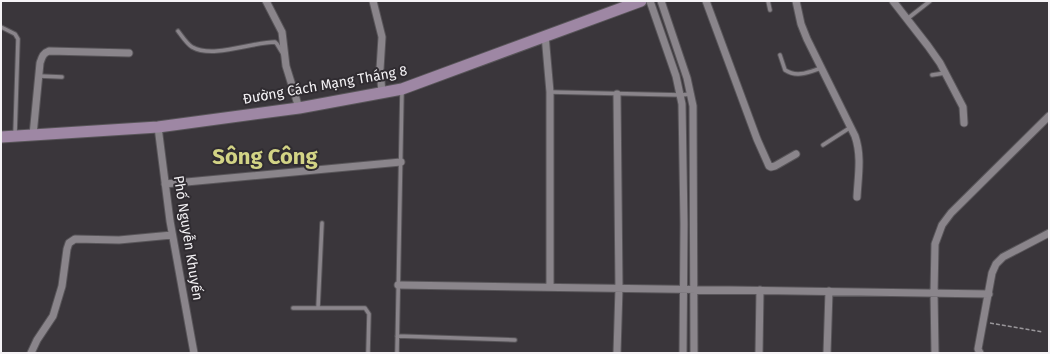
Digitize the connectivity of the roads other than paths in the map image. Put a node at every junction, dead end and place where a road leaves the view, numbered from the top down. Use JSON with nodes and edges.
{"nodes":[{"id":1,"x":266,"y":1,"type":"edge"},
{"id":2,"x":373,"y":1,"type":"edge"},
{"id":3,"x":641,"y":1,"type":"edge"},
{"id":4,"x":650,"y":1,"type":"edge"},
{"id":5,"x":661,"y":1,"type":"edge"},
{"id":6,"x":706,"y":1,"type":"edge"},
{"id":7,"x":768,"y":1,"type":"edge"},
{"id":8,"x":796,"y":1,"type":"edge"},
{"id":9,"x":893,"y":1,"type":"edge"},
{"id":10,"x":930,"y":1,"type":"edge"},
{"id":11,"x":770,"y":10,"type":"dead end"},
{"id":12,"x":907,"y":19,"type":"junction"},
{"id":13,"x":1,"y":27,"type":"edge"},
{"id":14,"x":178,"y":30,"type":"dead end"},
{"id":15,"x":545,"y":35,"type":"junction"},
{"id":16,"x":129,"y":52,"type":"dead end"},
{"id":17,"x":780,"y":55,"type":"dead end"},
{"id":18,"x":284,"y":57,"type":"junction"},
{"id":19,"x":821,"y":68,"type":"junction"},
{"id":20,"x":945,"y":73,"type":"junction"},
{"id":21,"x":932,"y":75,"type":"dead end"},
{"id":22,"x":39,"y":76,"type":"junction"},
{"id":23,"x":62,"y":77,"type":"dead end"},
{"id":24,"x":402,"y":89,"type":"junction"},
{"id":25,"x":550,"y":92,"type":"junction"},
{"id":26,"x":382,"y":93,"type":"junction"},
{"id":27,"x":617,"y":94,"type":"junction"},
{"id":28,"x":691,"y":94,"type":"junction"},
{"id":29,"x":681,"y":95,"type":"junction"},
{"id":30,"x":299,"y":108,"type":"junction"},
{"id":31,"x":1049,"y":116,"type":"edge"},
{"id":32,"x":964,"y":123,"type":"dead end"},
{"id":33,"x":158,"y":127,"type":"junction"},
{"id":34,"x":851,"y":127,"type":"junction"},
{"id":35,"x":33,"y":135,"type":"junction"},
{"id":36,"x":1,"y":136,"type":"edge"},
{"id":37,"x":15,"y":136,"type":"junction"},
{"id":38,"x":823,"y":145,"type":"dead end"},
{"id":39,"x":796,"y":154,"type":"dead end"},
{"id":40,"x":401,"y":162,"type":"junction"},
{"id":41,"x":165,"y":184,"type":"junction"},
{"id":42,"x":857,"y":197,"type":"dead end"},
{"id":43,"x":322,"y":224,"type":"dead end"},
{"id":44,"x":684,"y":224,"type":"junction"},
{"id":45,"x":694,"y":224,"type":"junction"},
{"id":46,"x":1049,"y":233,"type":"edge"},
{"id":47,"x":172,"y":235,"type":"junction"},
{"id":48,"x":398,"y":285,"type":"junction"},
{"id":49,"x":550,"y":287,"type":"junction"},
{"id":50,"x":619,"y":288,"type":"junction"},
{"id":51,"x":683,"y":289,"type":"junction"},
{"id":52,"x":694,"y":289,"type":"junction"},
{"id":53,"x":760,"y":290,"type":"junction"},
{"id":54,"x":828,"y":291,"type":"junction"},
{"id":55,"x":934,"y":293,"type":"junction"},
{"id":56,"x":989,"y":294,"type":"junction"},
{"id":57,"x":293,"y":308,"type":"dead end"},
{"id":58,"x":318,"y":308,"type":"junction"},
{"id":59,"x":397,"y":336,"type":"junction"},
{"id":60,"x":515,"y":340,"type":"dead end"},
{"id":61,"x":31,"y":353,"type":"edge"},
{"id":62,"x":194,"y":353,"type":"edge"},
{"id":63,"x":368,"y":353,"type":"edge"},
{"id":64,"x":397,"y":353,"type":"edge"},
{"id":65,"x":617,"y":353,"type":"edge"},
{"id":66,"x":683,"y":353,"type":"edge"},
{"id":67,"x":694,"y":353,"type":"edge"},
{"id":68,"x":759,"y":353,"type":"edge"},
{"id":69,"x":827,"y":353,"type":"edge"},
{"id":70,"x":935,"y":353,"type":"edge"},
{"id":71,"x":980,"y":353,"type":"edge"}],
"edges":[{"from":1,"to":18,"type":"street"},
{"from":2,"to":26,"type":"street"},
{"from":3,"to":15,"type":"street","name":"Đường Cách Mạng Tháng 8"},
{"from":4,"to":29,"type":"street"},
{"from":5,"to":28,"type":"street"},
{"from":6,"to":39,"type":"street"},
{"from":7,"to":11,"type":"lane"},
{"from":8,"to":19,"type":"street"},
{"from":9,"to":12,"type":"street"},
{"from":10,"to":12,"type":"lane"},
{"from":12,"to":20,"type":"street"},
{"from":13,"to":37,"type":"lane"},
{"from":14,"to":18,"type":"lane"},
{"from":15,"to":24,"type":"street","name":"Đường Cách Mạng Tháng 8"},
{"from":15,"to":25,"type":"street"},
{"from":16,"to":22,"type":"street"},
{"from":17,"to":19,"type":"lane"},
{"from":18,"to":30,"type":"street"},
{"from":19,"to":34,"type":"street"},
{"from":20,"to":21,"type":"lane"},
{"from":20,"to":32,"type":"street"},
{"from":22,"to":23,"type":"lane"},
{"from":22,"to":35,"type":"street"},
{"from":24,"to":26,"type":"street","name":"Đường Cách Mạng Tháng 8"},
{"from":24,"to":40,"type":"lane"},
{"from":25,"to":27,"type":"lane"},
{"from":25,"to":49,"type":"street"},
{"from":26,"to":30,"type":"street","name":"Đường Cách Mạng Tháng 8"},
{"from":27,"to":29,"type":"lane"},
{"from":27,"to":50,"type":"street"},
{"from":28,"to":29,"type":"lane"},
{"from":28,"to":45,"type":"street"},
{"from":29,"to":44,"type":"street"},
{"from":30,"to":33,"type":"street","name":"Đường Cách Mạng Tháng 8"},
{"from":31,"to":55,"type":"street"},
{"from":33,"to":35,"type":"street","name":"Đường Cách Mạng Tháng 8"},
{"from":33,"to":41,"type":"street","name":"Phố Nguyễn Khuyến"},
{"from":34,"to":38,"type":"lane"},
{"from":34,"to":42,"type":"street"},
{"from":35,"to":37,"type":"street","name":"Đường Cách Mạng Tháng 8"},
{"from":36,"to":37,"type":"street","name":"Đường Cách Mạng Tháng 8"},
{"from":40,"to":41,"type":"street"},
{"from":40,"to":48,"type":"lane"},
{"from":41,"to":47,"type":"street","name":"Phố Nguyễn Khuyến"},
{"from":43,"to":58,"type":"lane"},
{"from":44,"to":45,"type":"street"},
{"from":44,"to":51,"type":"street"},
{"from":45,"to":52,"type":"street"},
{"from":46,"to":56,"type":"street"},
{"from":47,"to":61,"type":"street"},
{"from":47,"to":62,"type":"street","name":"Phố Nguyễn Khuyến"},
{"from":48,"to":49,"type":"street"},
{"from":48,"to":59,"type":"lane"},
{"from":49,"to":50,"type":"street"},
{"from":50,"to":51,"type":"street"},
{"from":50,"to":65,"type":"street"},
{"from":51,"to":52,"type":"street"},
{"from":51,"to":66,"type":"street"},
{"from":52,"to":53,"type":"street"},
{"from":52,"to":67,"type":"street"},
{"from":53,"to":54,"type":"street"},
{"from":53,"to":68,"type":"street"},
{"from":54,"to":55,"type":"street"},
{"from":54,"to":69,"type":"street"},
{"from":55,"to":56,"type":"street"},
{"from":55,"to":70,"type":"street"},
{"from":56,"to":71,"type":"street"},
{"from":57,"to":58,"type":"lane"},
{"from":58,"to":63,"type":"lane"},
{"from":59,"to":60,"type":"lane"},
{"from":59,"to":64,"type":"lane"}]}
